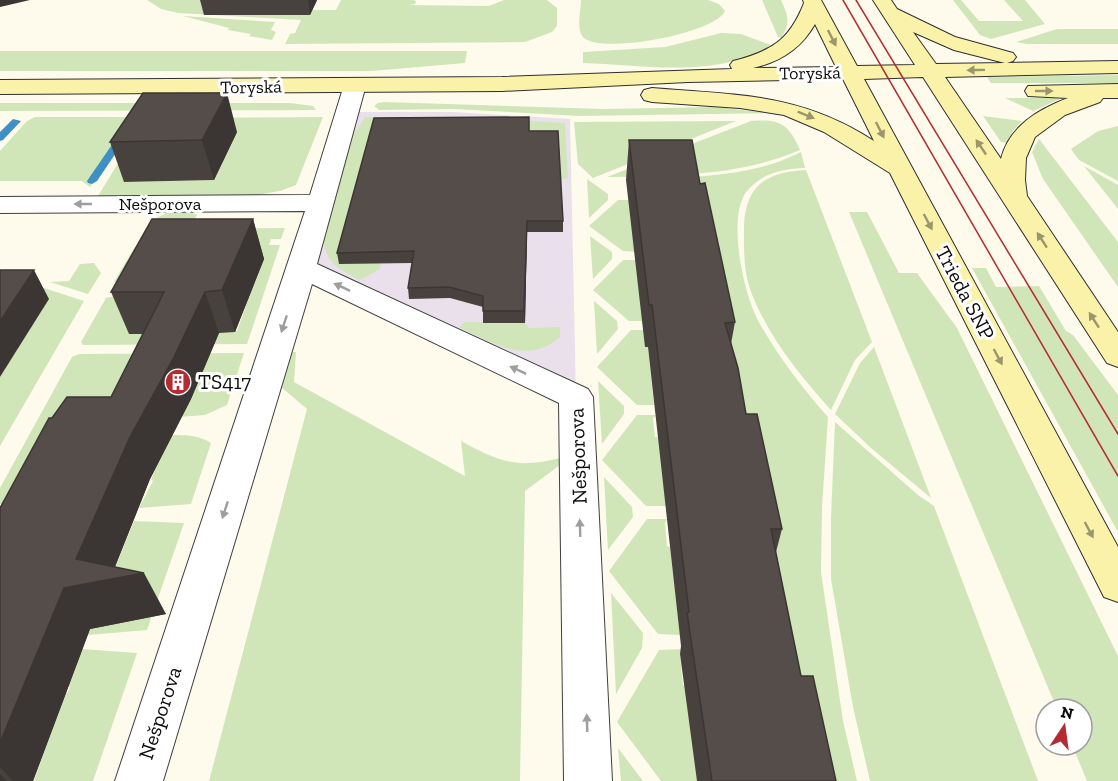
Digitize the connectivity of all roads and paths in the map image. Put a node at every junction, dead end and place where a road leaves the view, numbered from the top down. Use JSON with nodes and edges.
{"nodes":[{"id":1,"x":813,"y":2,"type":"edge"},
{"id":2,"x":885,"y":5,"type":"edge"},
{"id":3,"x":1118,"y":66,"type":"edge"},
{"id":4,"x":688,"y":76,"type":"junction"},
{"id":5,"x":936,"y":81,"type":"junction"},
{"id":6,"x":854,"y":82,"type":"junction"},
{"id":7,"x":502,"y":84,"type":"junction"},
{"id":8,"x":356,"y":86,"type":"junction"},
{"id":9,"x":0,"y":87,"type":"edge"},
{"id":10,"x":591,"y":90,"type":"junction"},
{"id":11,"x":975,"y":91,"type":"dead end"},
{"id":12,"x":1019,"y":91,"type":"dead end"},
{"id":13,"x":1118,"y":91,"type":"edge"},
{"id":14,"x":900,"y":170,"type":"junction"},
{"id":15,"x":1014,"y":196,"type":"junction"},
{"id":16,"x":321,"y":203,"type":"junction"},
{"id":17,"x":0,"y":205,"type":"edge"},
{"id":18,"x":302,"y":268,"type":"junction"},
{"id":19,"x":1118,"y":356,"type":"edge"},
{"id":20,"x":1118,"y":585,"type":"edge"},
{"id":21,"x":139,"y":781,"type":"edge"},
{"id":22,"x":588,"y":781,"type":"edge"}],
"edges":[{"from":1,"to":4,"type":"street"},
{"from":1,"to":6,"type":"street","name":"Trieda SNP","one_way":true},
{"from":2,"to":3,"type":"street"},
{"from":2,"to":5,"type":"street"},
{"from":3,"to":5,"type":"street","name":"Toryská","one_way":true},
{"from":4,"to":6,"type":"street","name":"Toryská"},
{"from":4,"to":7,"type":"street","name":"Toryská"},
{"from":5,"to":6,"type":"street","name":"Toryská"},
{"from":5,"to":11,"type":"street","name":"Toryská"},
{"from":15,"to":5,"type":"street","one_way":true},
{"from":6,"to":10,"type":"street","name":"Toryská"},
{"from":6,"to":14,"type":"street","name":"Trieda SNP","one_way":true},
{"from":7,"to":8,"type":"street","name":"Toryská"},
{"from":7,"to":10,"type":"street","name":"Toryská"},
{"from":8,"to":9,"type":"street","name":"Toryská"},
{"from":8,"to":16,"type":"street","name":"Nešporova"},
{"from":10,"to":14,"type":"street","one_way":true},
{"from":12,"to":13,"type":"street","one_way":true},
{"from":13,"to":15,"type":"street"},
{"from":14,"to":20,"type":"street","name":"Trieda SNP","one_way":true},
{"from":19,"to":15,"type":"street","one_way":true},
{"from":16,"to":17,"type":"street","name":"Nešporova","one_way":true},
{"from":16,"to":18,"type":"street","name":"Nešporova"},
{"from":18,"to":21,"type":"street","name":"Nešporova","one_way":true},
{"from":22,"to":18,"type":"street","name":"Nešporova","one_way":true}]}
